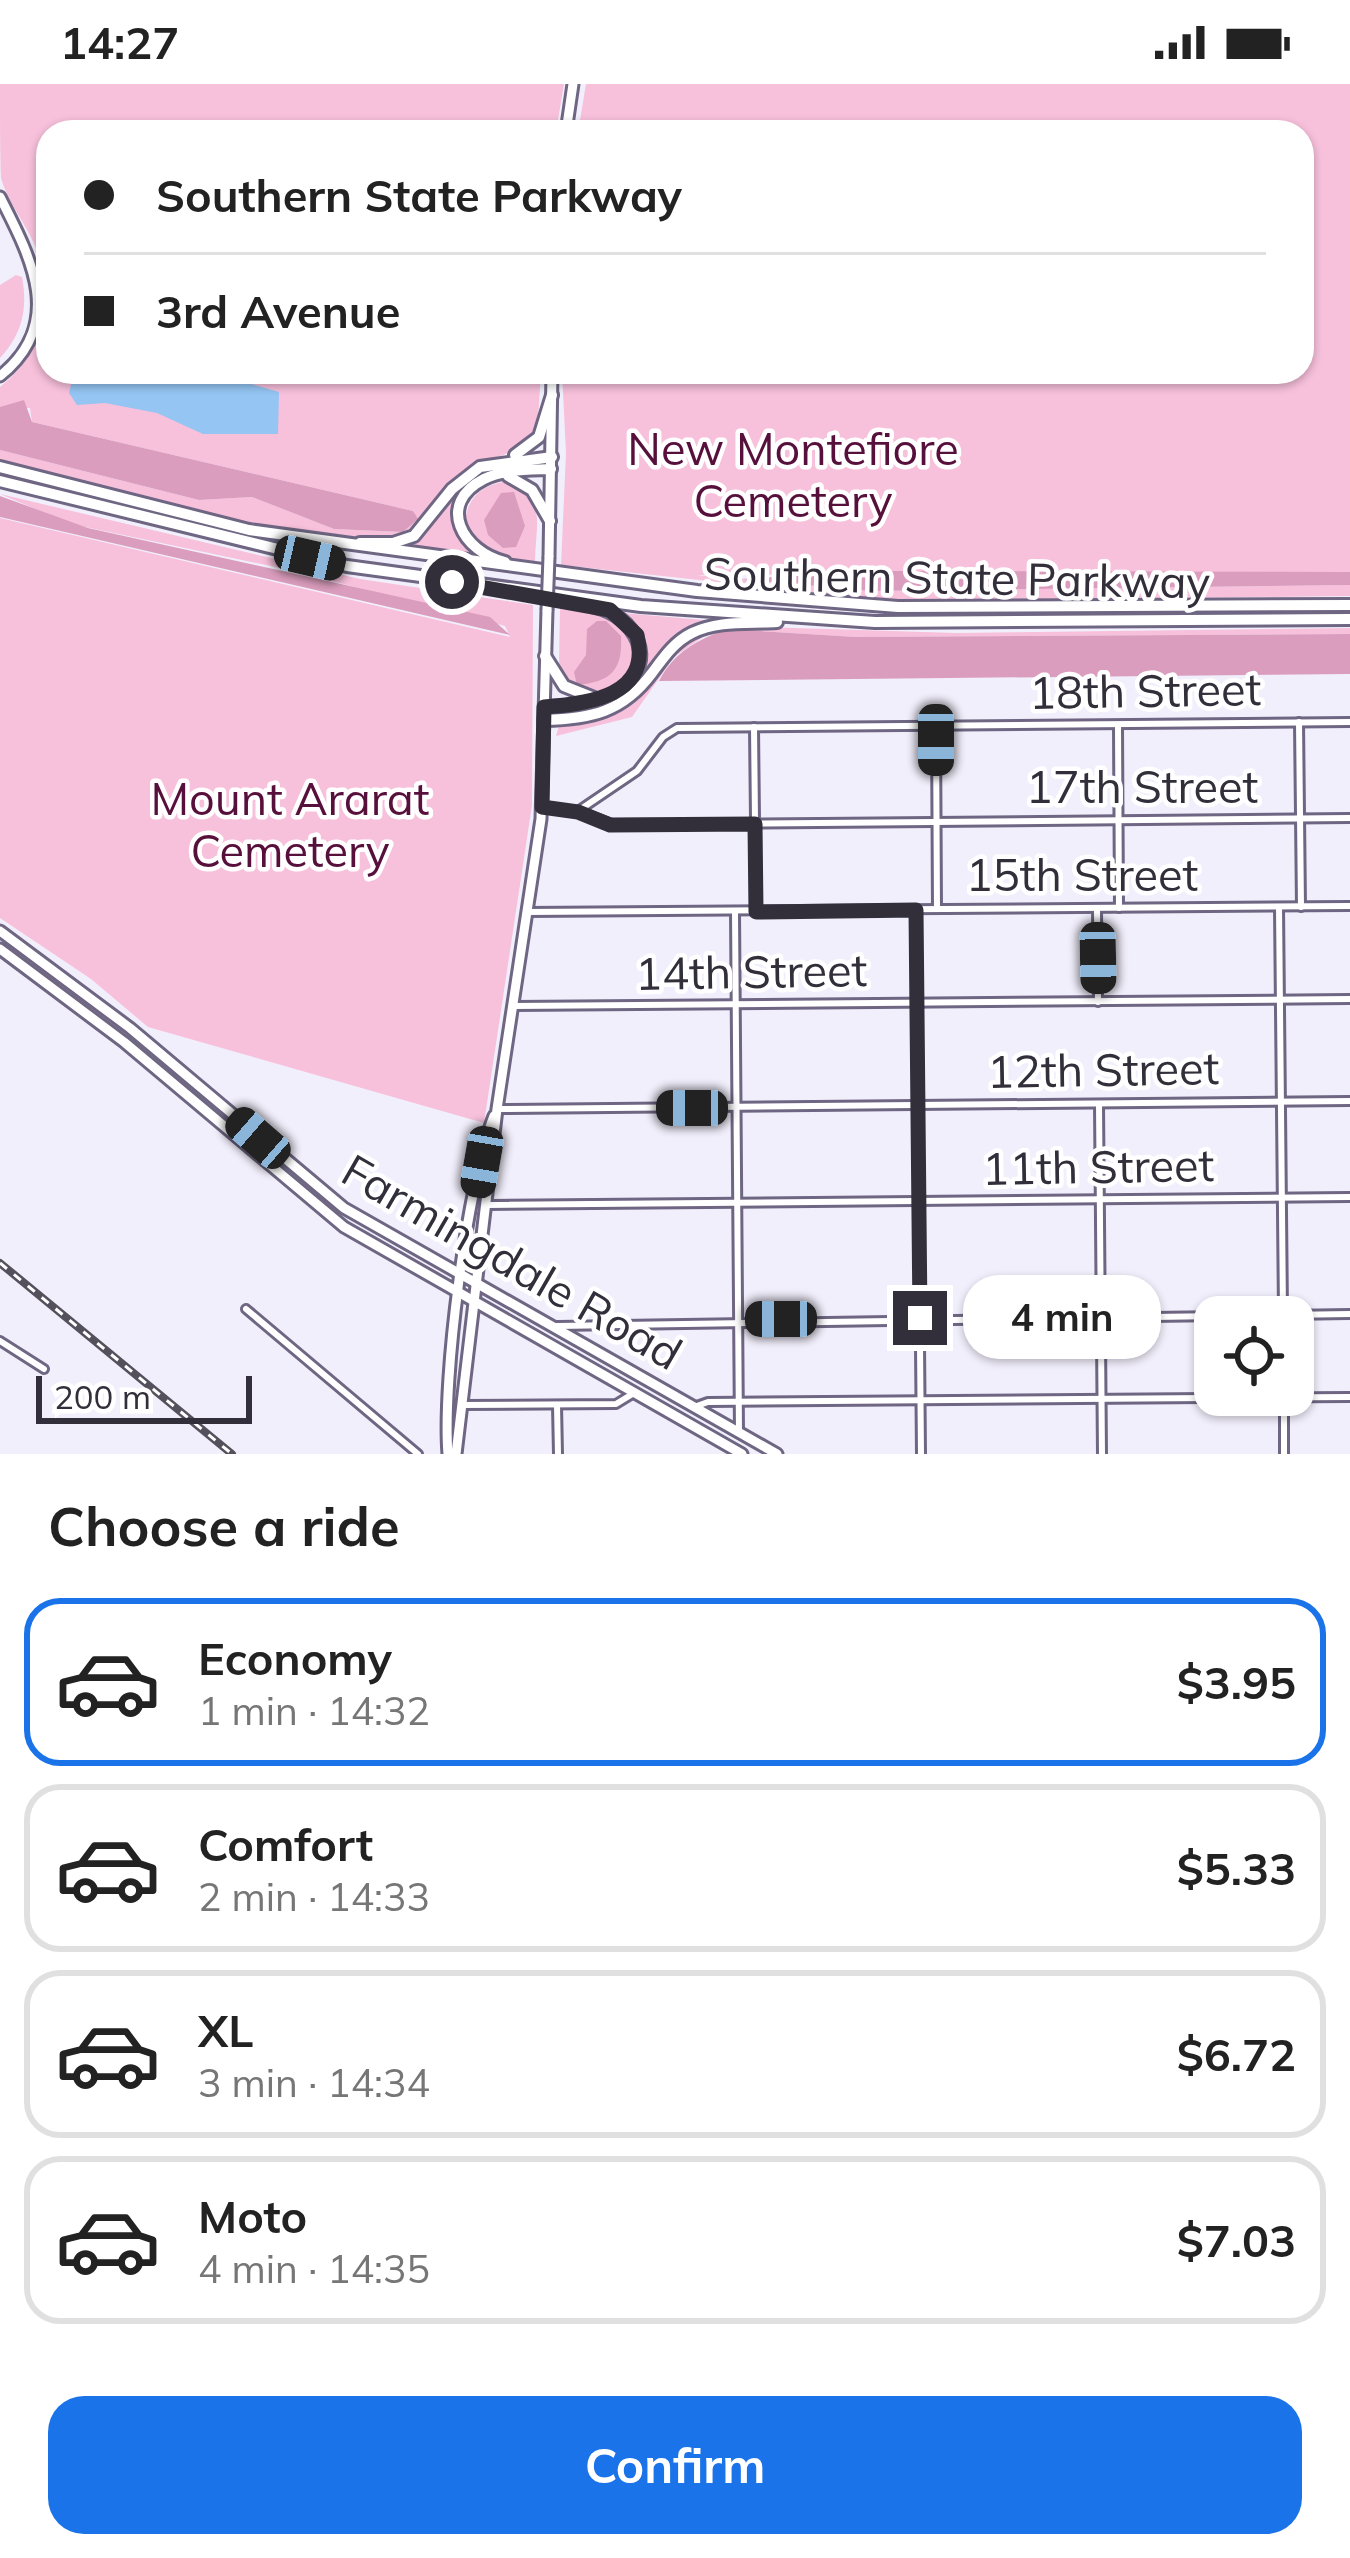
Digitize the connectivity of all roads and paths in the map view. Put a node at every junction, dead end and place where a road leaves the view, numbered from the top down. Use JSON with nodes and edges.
{"nodes":[{"id":1,"x":573,"y":84,"type":"edge"},
{"id":2,"x":568,"y":120,"type":"edge"},
{"id":3,"x":0,"y":197,"type":"edge"},
{"id":4,"x":36,"y":275,"type":"edge"},
{"id":5,"x":36,"y":315,"type":"edge"},
{"id":6,"x":0,"y":376,"type":"edge"},
{"id":7,"x":552,"y":384,"type":"edge"},
{"id":8,"x":552,"y":395,"type":"junction"},
{"id":9,"x":508,"y":459,"type":"junction"},
{"id":10,"x":552,"y":463,"type":"junction"},
{"id":11,"x":0,"y":466,"type":"edge"},
{"id":12,"x":499,"y":474,"type":"junction"},
{"id":13,"x":0,"y":481,"type":"edge"},
{"id":14,"x":550,"y":521,"type":"junction"},
{"id":15,"x":333,"y":544,"type":"junction"},
{"id":16,"x":567,"y":576,"type":"junction"},
{"id":17,"x":551,"y":596,"type":"junction"},
{"id":18,"x":1350,"y":605,"type":"edge"},
{"id":19,"x":1350,"y":619,"type":"edge"},
{"id":20,"x":816,"y":620,"type":"junction"},
{"id":21,"x":545,"y":656,"type":"junction"},
{"id":22,"x":603,"y":699,"type":"junction"},
{"id":23,"x":544,"y":714,"type":"junction"},
{"id":24,"x":1299,"y":722,"type":"junction"},
{"id":25,"x":1350,"y":722,"type":"edge"},
{"id":26,"x":1118,"y":724,"type":"junction"},
{"id":27,"x":936,"y":726,"type":"junction"},
{"id":28,"x":754,"y":727,"type":"junction"},
{"id":29,"x":542,"y":807,"type":"junction"},
{"id":30,"x":578,"y":812,"type":"junction"},
{"id":31,"x":1350,"y":818,"type":"edge"},
{"id":32,"x":1300,"y":819,"type":"junction"},
{"id":33,"x":1119,"y":820,"type":"junction"},
{"id":34,"x":936,"y":822,"type":"junction"},
{"id":35,"x":755,"y":824,"type":"junction"},
{"id":36,"x":1350,"y":906,"type":"edge"},
{"id":37,"x":1279,"y":907,"type":"junction"},
{"id":38,"x":1300,"y":907,"type":"junction"},
{"id":39,"x":1097,"y":908,"type":"junction"},
{"id":40,"x":1119,"y":908,"type":"junction"},
{"id":41,"x":938,"y":909,"type":"junction"},
{"id":42,"x":916,"y":910,"type":"junction"},
{"id":43,"x":527,"y":912,"type":"junction"},
{"id":44,"x":734,"y":912,"type":"junction"},
{"id":45,"x":756,"y":912,"type":"junction"},
{"id":46,"x":0,"y":931,"type":"edge"},
{"id":47,"x":0,"y":949,"type":"edge"},
{"id":48,"x":1350,"y":999,"type":"edge"},
{"id":49,"x":1280,"y":1000,"type":"junction"},
{"id":50,"x":1098,"y":1002,"type":"junction"},
{"id":51,"x":916,"y":1003,"type":"junction"},
{"id":52,"x":735,"y":1005,"type":"junction"},
{"id":53,"x":513,"y":1006,"type":"junction"},
{"id":54,"x":1350,"y":1101,"type":"edge"},
{"id":55,"x":1280,"y":1102,"type":"junction"},
{"id":56,"x":1099,"y":1103,"type":"junction"},
{"id":57,"x":918,"y":1105,"type":"junction"},
{"id":58,"x":736,"y":1108,"type":"junction"},
{"id":59,"x":497,"y":1109,"type":"junction"},
{"id":60,"x":1350,"y":1197,"type":"edge"},
{"id":61,"x":1281,"y":1198,"type":"junction"},
{"id":62,"x":1100,"y":1200,"type":"junction"},
{"id":63,"x":918,"y":1202,"type":"junction"},
{"id":64,"x":738,"y":1203,"type":"junction"},
{"id":65,"x":487,"y":1205,"type":"junction"},
{"id":66,"x":463,"y":1277,"type":"junction"},
{"id":67,"x":475,"y":1284,"type":"junction"},
{"id":68,"x":460,"y":1296,"type":"junction"},
{"id":69,"x":1283,"y":1296,"type":"edge"},
{"id":70,"x":472,"y":1303,"type":"junction"},
{"id":71,"x":246,"y":1309,"type":"dead end"},
{"id":72,"x":1350,"y":1314,"type":"edge"},
{"id":73,"x":1314,"y":1315,"type":"edge"},
{"id":74,"x":1101,"y":1316,"type":"junction"},
{"id":75,"x":1194,"y":1316,"type":"edge"},
{"id":76,"x":920,"y":1318,"type":"junction"},
{"id":77,"x":738,"y":1320,"type":"junction"},
{"id":78,"x":554,"y":1328,"type":"junction"},
{"id":79,"x":0,"y":1341,"type":"edge"},
{"id":80,"x":44,"y":1369,"type":"dead end"},
{"id":81,"x":634,"y":1393,"type":"junction"},
{"id":82,"x":1314,"y":1396,"type":"edge"},
{"id":83,"x":1194,"y":1397,"type":"edge"},
{"id":84,"x":1350,"y":1397,"type":"edge"},
{"id":85,"x":1102,"y":1399,"type":"junction"},
{"id":86,"x":921,"y":1401,"type":"junction"},
{"id":87,"x":739,"y":1402,"type":"junction"},
{"id":88,"x":461,"y":1405,"type":"junction"},
{"id":89,"x":557,"y":1405,"type":"junction"},
{"id":90,"x":694,"y":1407,"type":"junction"},
{"id":91,"x":1284,"y":1416,"type":"edge"},
{"id":92,"x":739,"y":1433,"type":"junction"},
{"id":93,"x":418,"y":1454,"type":"edge"},
{"id":94,"x":452,"y":1454,"type":"edge"},
{"id":95,"x":558,"y":1454,"type":"edge"},
{"id":96,"x":741,"y":1454,"type":"edge"},
{"id":97,"x":777,"y":1454,"type":"edge"},
{"id":98,"x":921,"y":1454,"type":"edge"},
{"id":99,"x":1102,"y":1454,"type":"edge"},
{"id":100,"x":1284,"y":1454,"type":"edge"}],
"edges":[{"from":1,"to":2,"type":"main road"},
{"from":3,"to":4,"type":"main road"},
{"from":5,"to":6,"type":"main road"},
{"from":7,"to":8,"type":"main road"},
{"from":8,"to":9,"type":"highway"},
{"from":8,"to":10,"type":"main road"},
{"from":9,"to":10,"type":"highway"},
{"from":9,"to":15,"type":"highway"},
{"from":10,"to":12,"type":"highway"},
{"from":10,"to":14,"type":"main road"},
{"from":11,"to":15,"type":"highway","name":"Southern State Parkway"},
{"from":12,"to":14,"type":"highway"},
{"from":12,"to":16,"type":"highway"},
{"from":13,"to":17,"type":"highway","name":"Southern State Parkway"},
{"from":14,"to":21,"type":"main road","bridge":true},
{"from":15,"to":16,"type":"highway","name":"Southern State Parkway"},
{"from":16,"to":18,"type":"highway","name":"Southern State Parkway"},
{"from":17,"to":20,"type":"highway","name":"Southern State Parkway"},
{"from":17,"to":22,"type":"highway"},
{"from":19,"to":20,"type":"highway","name":"Southern State Parkway"},
{"from":20,"to":23,"type":"highway"},
{"from":21,"to":22,"type":"highway"},
{"from":21,"to":23,"type":"main road"},
{"from":22,"to":23,"type":"highway"},
{"from":23,"to":29,"type":"main road"},
{"from":24,"to":25,"type":"street","name":"18th Street"},
{"from":24,"to":26,"type":"street","name":"18th Street"},
{"from":24,"to":32,"type":"street"},
{"from":26,"to":27,"type":"street","name":"18th Street"},
{"from":26,"to":33,"type":"street"},
{"from":27,"to":28,"type":"street","name":"18th Street"},
{"from":27,"to":34,"type":"street"},
{"from":28,"to":30,"type":"street","name":"18th Street"},
{"from":28,"to":35,"type":"street"},
{"from":29,"to":30,"type":"street"},
{"from":29,"to":43,"type":"main road"},
{"from":30,"to":35,"type":"street","name":"17th Street"},
{"from":31,"to":32,"type":"street","name":"17th Street"},
{"from":32,"to":33,"type":"street","name":"17th Street"},
{"from":32,"to":38,"type":"street"},
{"from":33,"to":34,"type":"street","name":"17th Street"},
{"from":33,"to":40,"type":"street"},
{"from":34,"to":35,"type":"street","name":"17th Street"},
{"from":34,"to":41,"type":"street"},
{"from":35,"to":45,"type":"street"},
{"from":36,"to":38,"type":"street","name":"15th Street"},
{"from":37,"to":38,"type":"street","name":"15th Street"},
{"from":37,"to":40,"type":"street","name":"15th Street"},
{"from":37,"to":49,"type":"street"},
{"from":39,"to":40,"type":"street","name":"15th Street"},
{"from":39,"to":41,"type":"street","name":"15th Street"},
{"from":39,"to":50,"type":"street"},
{"from":41,"to":42,"type":"street","name":"15th Street"},
{"from":42,"to":45,"type":"street","name":"15th Street"},
{"from":42,"to":51,"type":"street"},
{"from":43,"to":44,"type":"street","name":"15th Street"},
{"from":43,"to":53,"type":"main road"},
{"from":44,"to":45,"type":"street","name":"15th Street"},
{"from":44,"to":52,"type":"street"},
{"from":46,"to":66,"type":"main road","name":"Farmingdale Road"},
{"from":47,"to":68,"type":"main road","name":"Farmingdale Road"},
{"from":48,"to":49,"type":"street","name":"14th Street"},
{"from":49,"to":50,"type":"street","name":"14th Street"},
{"from":49,"to":55,"type":"street"},
{"from":50,"to":51,"type":"street","name":"14th Street"},
{"from":51,"to":52,"type":"street","name":"14th Street"},
{"from":51,"to":57,"type":"street"},
{"from":52,"to":53,"type":"street","name":"14th Street"},
{"from":52,"to":58,"type":"street"},
{"from":53,"to":59,"type":"main road"},
{"from":54,"to":55,"type":"street","name":"12th Street"},
{"from":55,"to":56,"type":"street","name":"12th Street"},
{"from":55,"to":61,"type":"street"},
{"from":56,"to":57,"type":"street","name":"12th Street"},
{"from":56,"to":62,"type":"street"},
{"from":57,"to":58,"type":"street","name":"12th Street"},
{"from":57,"to":63,"type":"street"},
{"from":58,"to":59,"type":"street","name":"12th Street"},
{"from":58,"to":64,"type":"street"},
{"from":59,"to":65,"type":"main road"},
{"from":59,"to":66,"type":"main road"},
{"from":60,"to":61,"type":"street","name":"11th Street"},
{"from":61,"to":62,"type":"street","name":"11th Street"},
{"from":61,"to":69,"type":"street"},
{"from":62,"to":63,"type":"street","name":"11th Street"},
{"from":62,"to":74,"type":"street"},
{"from":63,"to":64,"type":"street","name":"11th Street"},
{"from":63,"to":76,"type":"street"},
{"from":64,"to":65,"type":"street","name":"11th Street"},
{"from":64,"to":77,"type":"street"},
{"from":65,"to":67,"type":"main road"},
{"from":66,"to":67,"type":"main road","name":"Farmingdale Road"},
{"from":66,"to":68,"type":"main road"},
{"from":67,"to":70,"type":"main road"},
{"from":67,"to":78,"type":"main road","name":"Farmingdale Road"},
{"from":68,"to":70,"type":"main road","name":"Farmingdale Road"},
{"from":68,"to":94,"type":"main road"},
{"from":70,"to":81,"type":"main road","name":"Farmingdale Road"},
{"from":70,"to":88,"type":"main road"},
{"from":71,"to":93,"type":"street"},
{"from":72,"to":73,"type":"street"},
{"from":74,"to":75,"type":"street"},
{"from":74,"to":76,"type":"street"},
{"from":74,"to":85,"type":"street"},
{"from":76,"to":77,"type":"street"},
{"from":76,"to":86,"type":"street"},
{"from":77,"to":78,"type":"street"},
{"from":77,"to":87,"type":"street"},
{"from":78,"to":90,"type":"main road","name":"Farmingdale Road"},
{"from":79,"to":80,"type":"street"},
{"from":81,"to":89,"type":"street"},
{"from":81,"to":96,"type":"main road","name":"Farmingdale Road"},
{"from":82,"to":84,"type":"street"},
{"from":83,"to":85,"type":"street"},
{"from":85,"to":86,"type":"street"},
{"from":85,"to":99,"type":"street"},
{"from":86,"to":87,"type":"street"},
{"from":86,"to":98,"type":"street"},
{"from":87,"to":90,"type":"street"},
{"from":87,"to":92,"type":"street"},
{"from":88,"to":89,"type":"street"},
{"from":88,"to":94,"type":"main road"},
{"from":89,"to":95,"type":"street"},
{"from":90,"to":92,"type":"main road","name":"Farmingdale Road"},
{"from":91,"to":100,"type":"street"},
{"from":92,"to":97,"type":"main road","name":"Farmingdale Road"}]}
